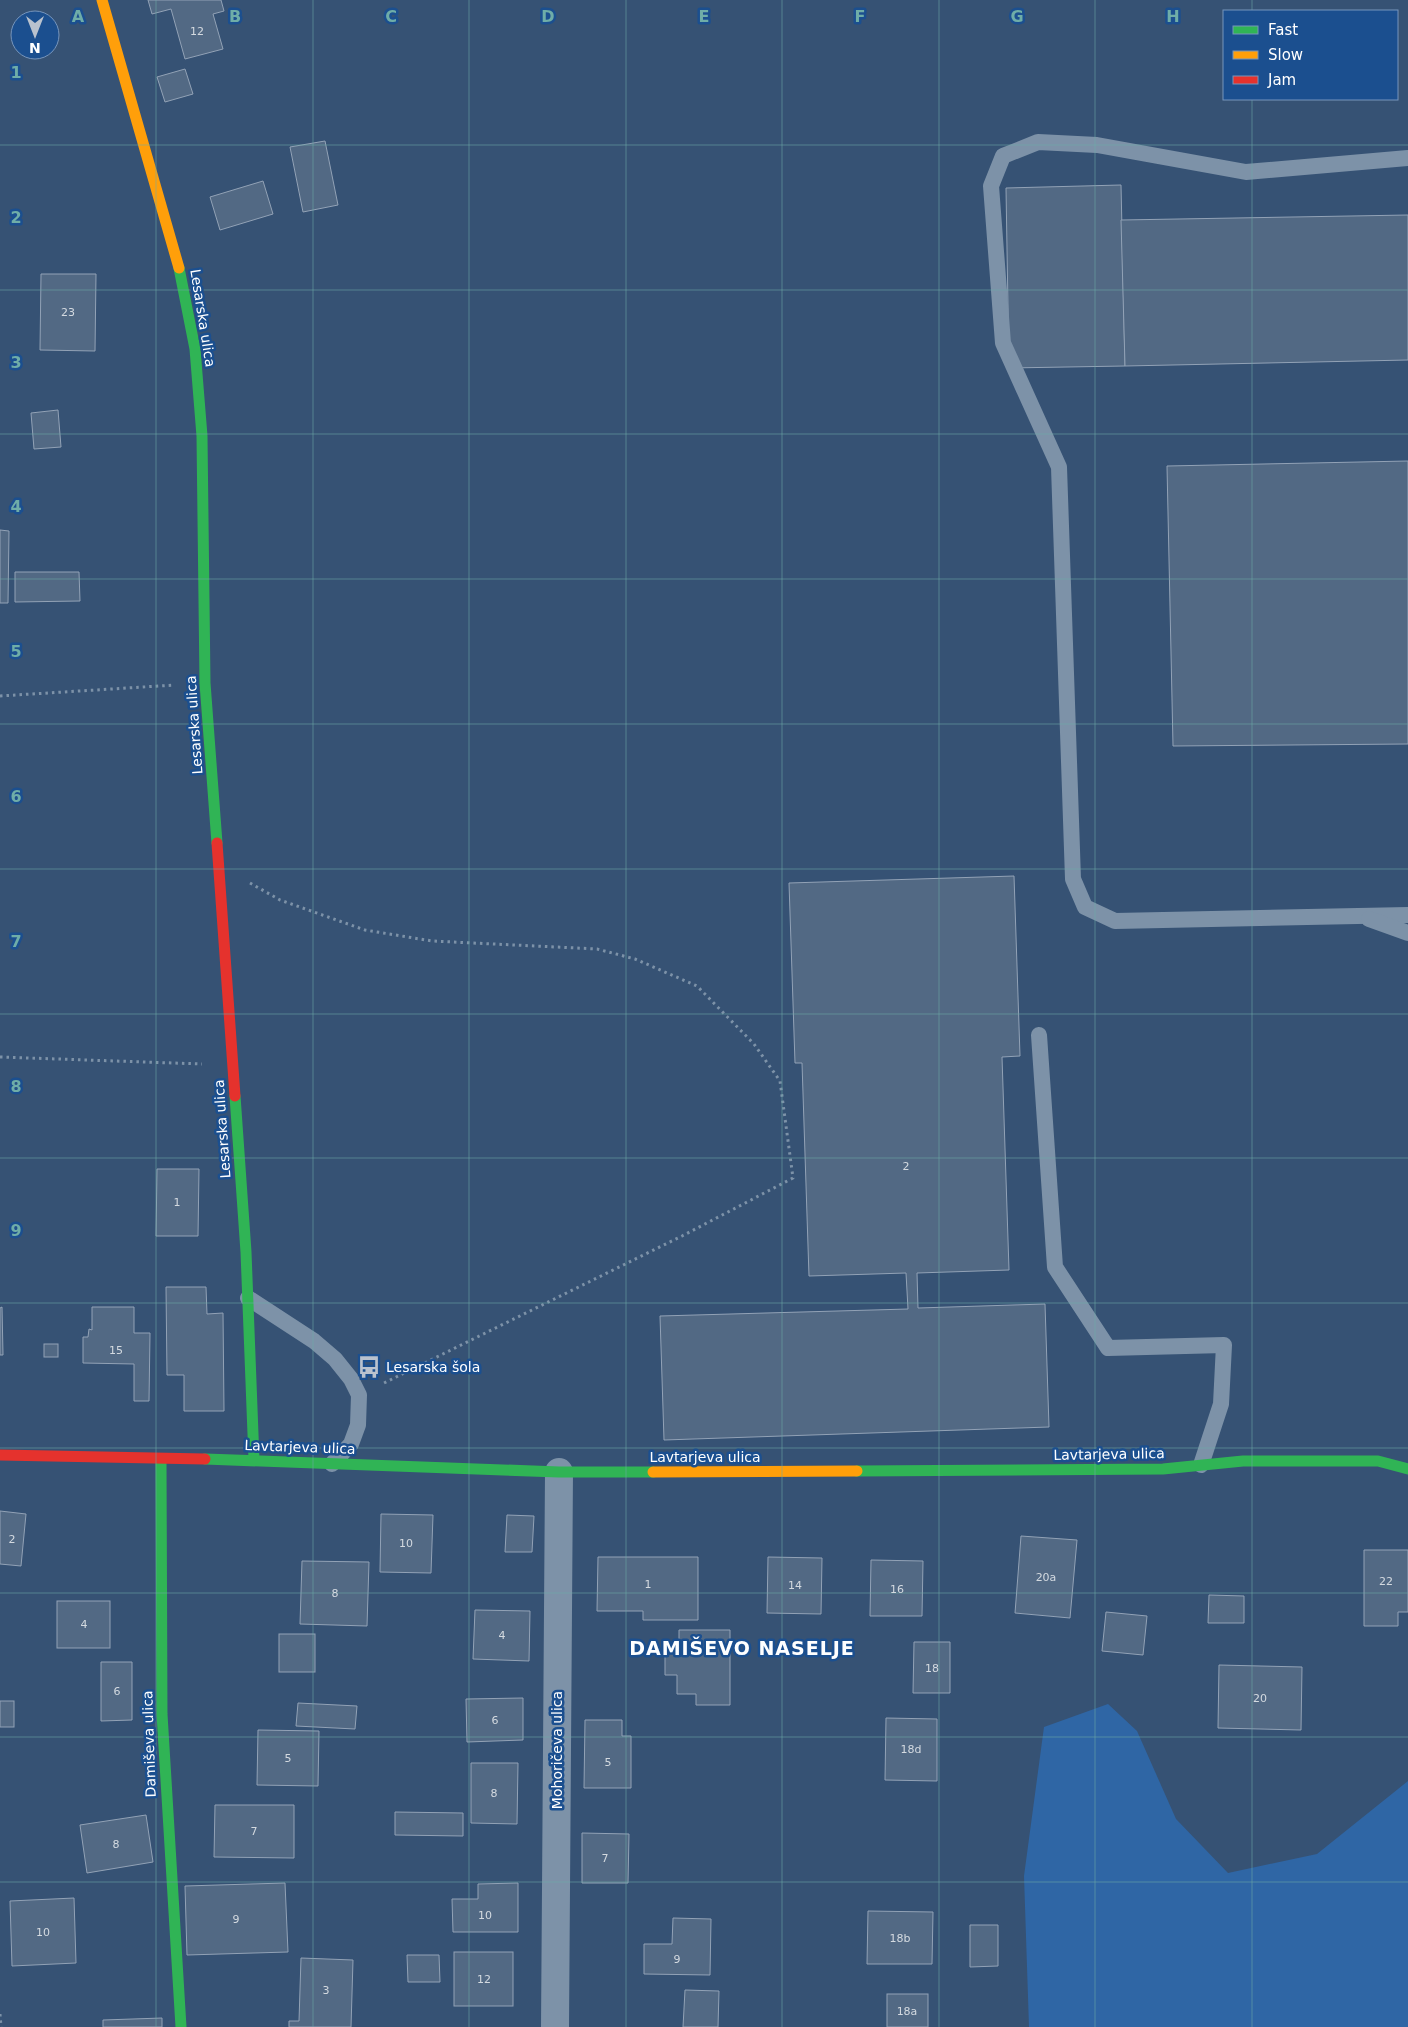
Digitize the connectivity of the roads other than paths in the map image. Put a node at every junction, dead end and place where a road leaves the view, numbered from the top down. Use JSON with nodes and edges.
{"nodes":[{"id":1,"x":102,"y":0,"type":"edge"},
{"id":2,"x":1408,"y":158,"type":"edge"},
{"id":3,"x":1408,"y":915,"type":"edge"},
{"id":4,"x":1360,"y":916,"type":"junction"},
{"id":5,"x":1408,"y":934,"type":"edge"},
{"id":6,"x":1039,"y":1035,"type":"dead end"},
{"id":7,"x":248,"y":1298,"type":"junction"},
{"id":8,"x":0,"y":1456,"type":"edge"},
{"id":9,"x":161,"y":1460,"type":"junction"},
{"id":10,"x":254,"y":1460,"type":"junction"},
{"id":11,"x":332,"y":1464,"type":"junction"},
{"id":12,"x":1201,"y":1465,"type":"junction"},
{"id":13,"x":1408,"y":1469,"type":"edge"},
{"id":14,"x":558,"y":1472,"type":"junction"},
{"id":15,"x":181,"y":2027,"type":"edge"},
{"id":16,"x":555,"y":2027,"type":"edge"}],
"edges":[{"from":1,"to":7,"type":"street","name":"Lesarska ulica"},
{"from":2,"to":4,"type":"lane"},
{"from":3,"to":4,"type":"lane"},
{"from":4,"to":5,"type":"lane"},
{"from":6,"to":12,"type":"lane"},
{"from":7,"to":10,"type":"street","name":"Lesarska ulica"},
{"from":7,"to":11,"type":"lane"},
{"from":8,"to":9,"type":"street","name":"Lavtarjeva ulica"},
{"from":9,"to":10,"type":"street","name":"Lavtarjeva ulica"},
{"from":9,"to":15,"type":"street","name":"Damiševa ulica"},
{"from":10,"to":11,"type":"street","name":"Lavtarjeva ulica"},
{"from":11,"to":14,"type":"street","name":"Lavtarjeva ulica"},
{"from":12,"to":13,"type":"street","name":"Lavtarjeva ulica"},
{"from":12,"to":14,"type":"street","name":"Lavtarjeva ulica"},
{"from":14,"to":16,"type":"street","name":"Mohoričeva ulica"}]}
